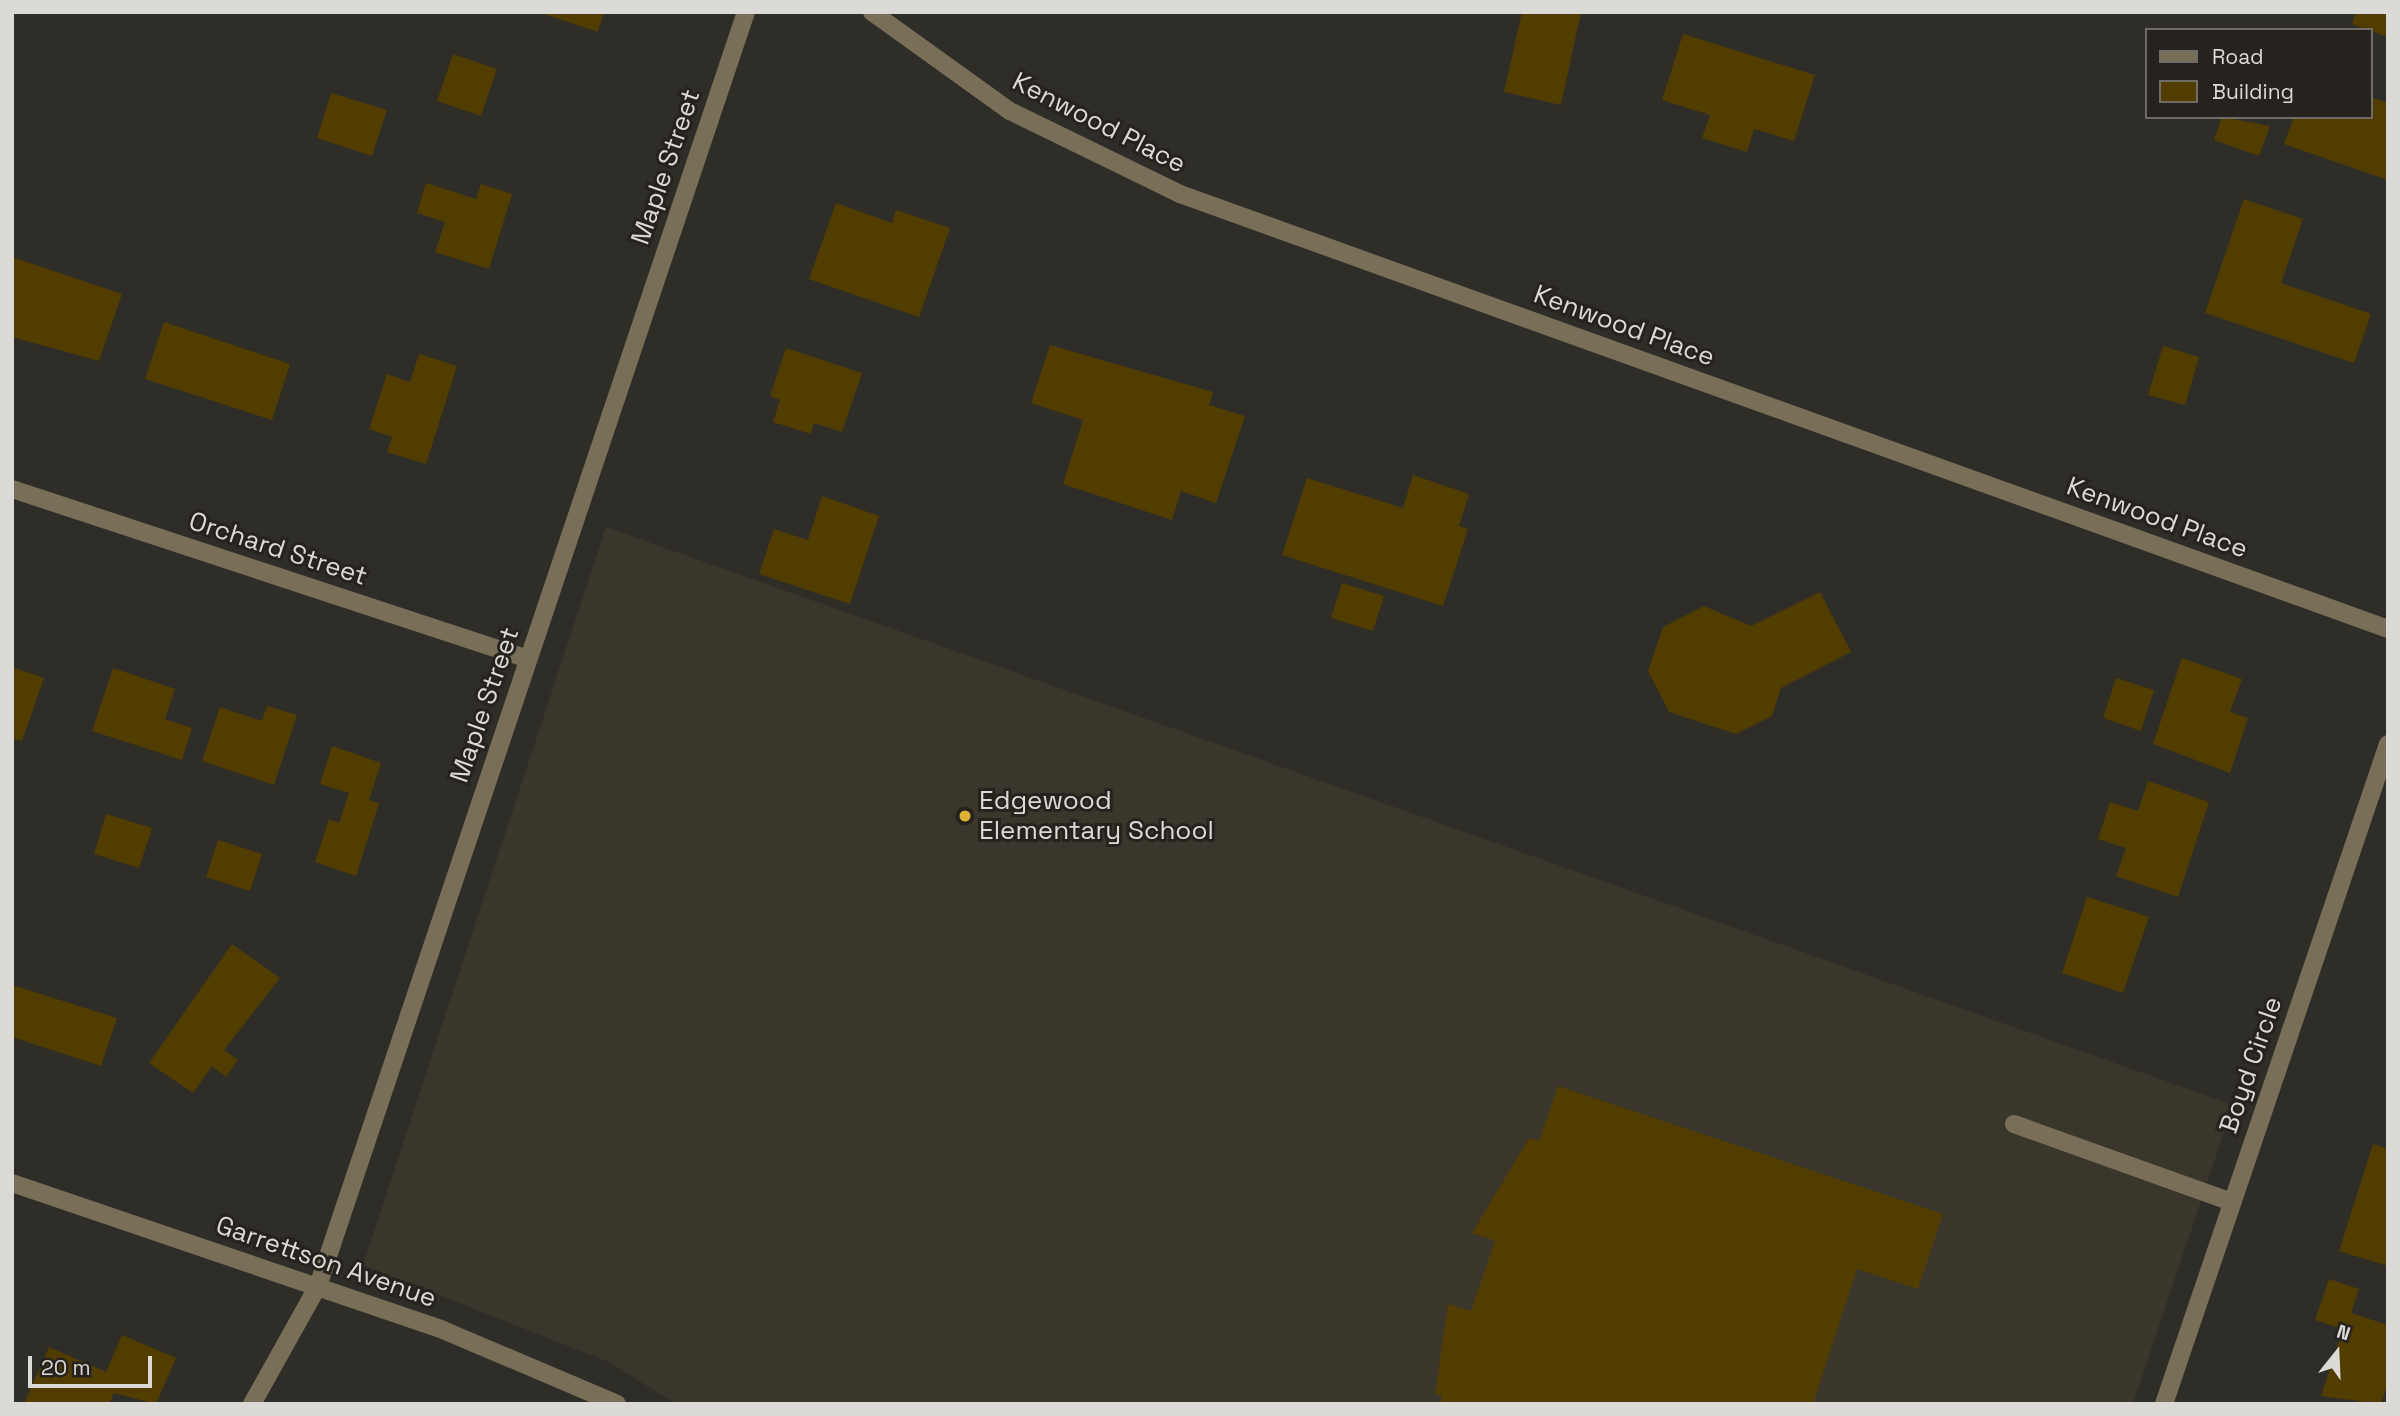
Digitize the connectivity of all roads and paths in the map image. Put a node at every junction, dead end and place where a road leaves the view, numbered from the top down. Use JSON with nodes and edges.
{"nodes":[{"id":1,"x":746,"y":12,"type":"edge"},
{"id":2,"x":872,"y":12,"type":"edge"},
{"id":3,"x":12,"y":489,"type":"edge"},
{"id":4,"x":2388,"y":629,"type":"edge"},
{"id":5,"x":528,"y":659,"type":"junction"},
{"id":6,"x":2388,"y":744,"type":"edge"},
{"id":7,"x":2014,"y":1124,"type":"dead end"},
{"id":8,"x":12,"y":1183,"type":"edge"},
{"id":9,"x":2232,"y":1202,"type":"junction"},
{"id":10,"x":318,"y":1286,"type":"junction"},
{"id":11,"x":252,"y":1404,"type":"edge"},
{"id":12,"x":617,"y":1404,"type":"edge"},
{"id":13,"x":2164,"y":1404,"type":"edge"}],
"edges":[{"from":1,"to":5,"type":"street","name":"Maple Street"},
{"from":2,"to":4,"type":"street","name":"Kenwood Place"},
{"from":3,"to":5,"type":"street","name":"Orchard Street"},
{"from":5,"to":10,"type":"street","name":"Maple Street"},
{"from":6,"to":9,"type":"street","name":"Boyd Circle"},
{"from":7,"to":9,"type":"street"},
{"from":8,"to":10,"type":"street","name":"Garrettson Avenue"},
{"from":9,"to":13,"type":"street","name":"Boyd Circle"},
{"from":10,"to":11,"type":"street","name":"Maple Street"},
{"from":10,"to":12,"type":"street","name":"Garrettson Avenue"}]}
